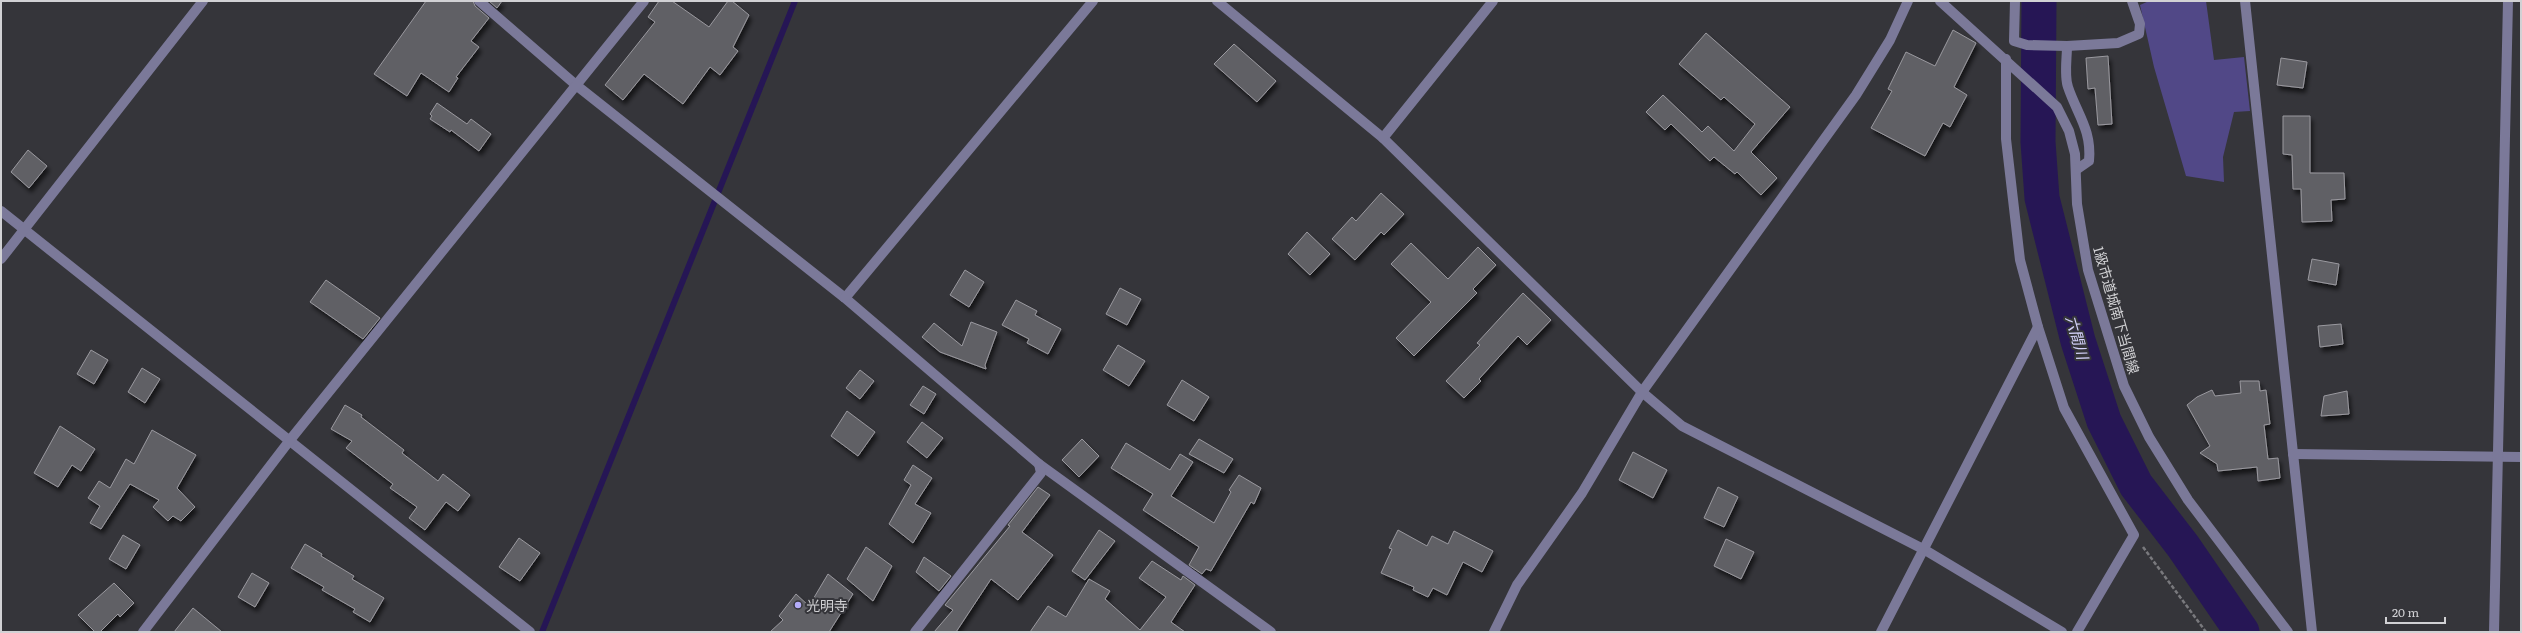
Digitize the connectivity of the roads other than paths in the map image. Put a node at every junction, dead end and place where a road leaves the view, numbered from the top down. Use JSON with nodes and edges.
{"nodes":[{"id":1,"x":204,"y":1,"type":"edge"},
{"id":2,"x":479,"y":1,"type":"edge"},
{"id":3,"x":644,"y":1,"type":"edge"},
{"id":4,"x":1093,"y":1,"type":"edge"},
{"id":5,"x":1217,"y":1,"type":"edge"},
{"id":6,"x":1493,"y":1,"type":"edge"},
{"id":7,"x":1908,"y":1,"type":"edge"},
{"id":8,"x":1940,"y":1,"type":"edge"},
{"id":9,"x":2015,"y":1,"type":"edge"},
{"id":10,"x":2132,"y":1,"type":"edge"},
{"id":11,"x":2245,"y":1,"type":"edge"},
{"id":12,"x":2508,"y":1,"type":"edge"},
{"id":13,"x":2068,"y":46,"type":"junction"},
{"id":14,"x":2006,"y":59,"type":"junction"},
{"id":15,"x":576,"y":85,"type":"junction"},
{"id":16,"x":1383,"y":138,"type":"junction"},
{"id":17,"x":2076,"y":170,"type":"junction"},
{"id":18,"x":1,"y":211,"type":"edge"},
{"id":19,"x":25,"y":230,"type":"junction"},
{"id":20,"x":1,"y":259,"type":"edge"},
{"id":21,"x":845,"y":298,"type":"junction"},
{"id":22,"x":2038,"y":327,"type":"junction"},
{"id":23,"x":1642,"y":392,"type":"junction"},
{"id":24,"x":290,"y":440,"type":"junction"},
{"id":25,"x":2293,"y":454,"type":"junction"},
{"id":26,"x":2497,"y":456,"type":"junction"},
{"id":27,"x":2521,"y":457,"type":"edge"},
{"id":28,"x":1039,"y":464,"type":"junction"},
{"id":29,"x":1925,"y":550,"type":"junction"},
{"id":30,"x":527,"y":630,"type":"edge"},
{"id":31,"x":143,"y":632,"type":"edge"},
{"id":32,"x":915,"y":632,"type":"edge"},
{"id":33,"x":1271,"y":632,"type":"edge"},
{"id":34,"x":1494,"y":632,"type":"edge"},
{"id":35,"x":1881,"y":632,"type":"edge"},
{"id":36,"x":2062,"y":632,"type":"edge"},
{"id":37,"x":2077,"y":632,"type":"edge"},
{"id":38,"x":2288,"y":632,"type":"edge"},
{"id":39,"x":2312,"y":632,"type":"edge"},
{"id":40,"x":2494,"y":632,"type":"edge"}],
"edges":[{"from":1,"to":19,"type":"street"},
{"from":2,"to":15,"type":"street"},
{"from":3,"to":15,"type":"street"},
{"from":4,"to":21,"type":"street"},
{"from":5,"to":16,"type":"street"},
{"from":6,"to":16,"type":"street"},
{"from":7,"to":23,"type":"street"},
{"from":8,"to":14,"type":"street","name":"1級市道城南下当間線"},
{"from":9,"to":13,"type":"street"},
{"from":10,"to":13,"type":"street"},
{"from":11,"to":25,"type":"street"},
{"from":12,"to":26,"type":"street"},
{"from":13,"to":17,"type":"street"},
{"from":14,"to":17,"type":"street","name":"1級市道城南下当間線"},
{"from":14,"to":22,"type":"street"},
{"from":15,"to":21,"type":"street"},
{"from":15,"to":24,"type":"street"},
{"from":16,"to":23,"type":"street"},
{"from":17,"to":38,"type":"street","name":"1級市道城南下当間線"},
{"from":18,"to":19,"type":"street"},
{"from":19,"to":20,"type":"street"},
{"from":19,"to":24,"type":"street"},
{"from":21,"to":28,"type":"street"},
{"from":22,"to":29,"type":"street"},
{"from":22,"to":37,"type":"street"},
{"from":23,"to":29,"type":"street"},
{"from":23,"to":34,"type":"street"},
{"from":24,"to":30,"type":"street"},
{"from":24,"to":31,"type":"street"},
{"from":25,"to":26,"type":"street"},
{"from":25,"to":39,"type":"street"},
{"from":26,"to":27,"type":"street"},
{"from":26,"to":40,"type":"street"},
{"from":28,"to":32,"type":"street"},
{"from":28,"to":33,"type":"street"},
{"from":29,"to":35,"type":"street"},
{"from":29,"to":36,"type":"street"}]}
